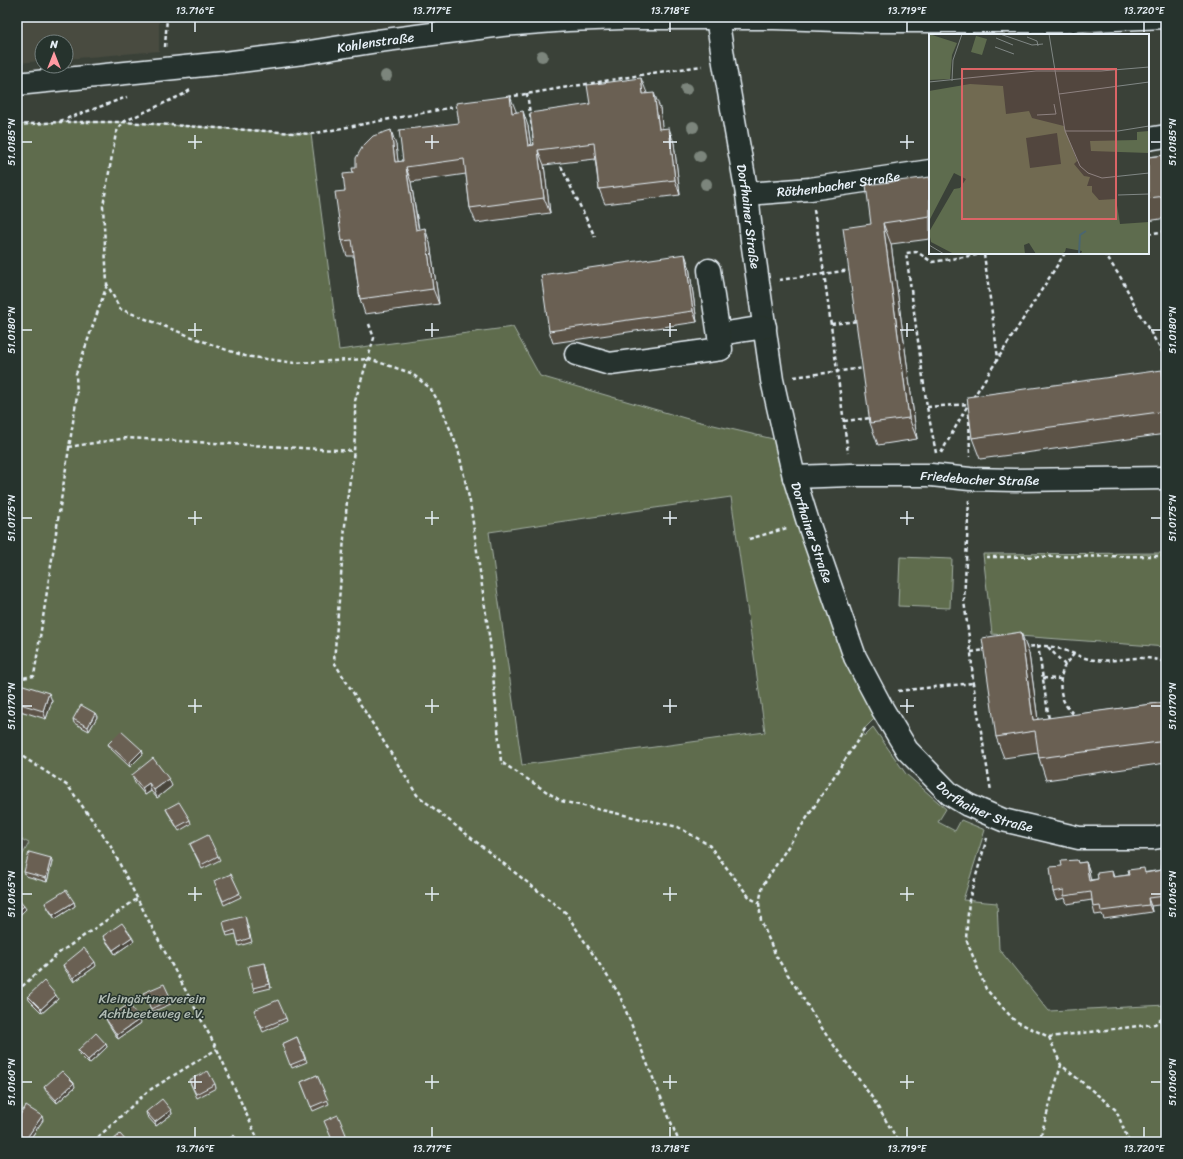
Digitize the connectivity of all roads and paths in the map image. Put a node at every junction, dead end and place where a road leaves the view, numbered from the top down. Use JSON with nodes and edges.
{"nodes":[{"id":1,"x":167,"y":17,"type":"edge"},
{"id":2,"x":1166,"y":17,"type":"edge"},
{"id":3,"x":718,"y":18,"type":"edge"},
{"id":4,"x":724,"y":63,"type":"junction"},
{"id":5,"x":165,"y":69,"type":"junction"},
{"id":6,"x":17,"y":84,"type":"edge"},
{"id":7,"x":195,"y":85,"type":"dead end"},
{"id":8,"x":528,"y":94,"type":"junction"},
{"id":9,"x":133,"y":95,"type":"dead end"},
{"id":10,"x":504,"y":98,"type":"edge"},
{"id":11,"x":466,"y":105,"type":"edge"},
{"id":12,"x":58,"y":122,"type":"junction"},
{"id":13,"x":123,"y":122,"type":"junction"},
{"id":14,"x":17,"y":125,"type":"edge"},
{"id":15,"x":1166,"y":136,"type":"edge"},
{"id":16,"x":1149,"y":139,"type":"edge"},
{"id":17,"x":535,"y":149,"type":"edge"},
{"id":18,"x":556,"y":154,"type":"edge"},
{"id":19,"x":929,"y":171,"type":"edge"},
{"id":20,"x":810,"y":189,"type":"junction"},
{"id":21,"x":747,"y":194,"type":"junction"},
{"id":22,"x":1166,"y":231,"type":"edge"},
{"id":23,"x":1149,"y":234,"type":"edge"},
{"id":24,"x":595,"y":237,"type":"dead end"},
{"id":25,"x":984,"y":254,"type":"edge"},
{"id":26,"x":1064,"y":254,"type":"edge"},
{"id":27,"x":1105,"y":254,"type":"edge"},
{"id":28,"x":709,"y":270,"type":"dead end"},
{"id":29,"x":854,"y":270,"type":"edge"},
{"id":30,"x":824,"y":273,"type":"junction"},
{"id":31,"x":759,"y":283,"type":"junction"},
{"id":32,"x":107,"y":284,"type":"junction"},
{"id":33,"x":861,"y":321,"type":"edge"},
{"id":34,"x":369,"y":324,"type":"dead end"},
{"id":35,"x":831,"y":324,"type":"junction"},
{"id":36,"x":765,"y":327,"type":"junction"},
{"id":37,"x":720,"y":334,"type":"junction"},
{"id":38,"x":576,"y":354,"type":"dead end"},
{"id":39,"x":998,"y":358,"type":"junction"},
{"id":40,"x":1166,"y":358,"type":"edge"},
{"id":41,"x":369,"y":359,"type":"junction"},
{"id":42,"x":867,"y":368,"type":"edge"},
{"id":43,"x":837,"y":371,"type":"junction"},
{"id":44,"x":772,"y":380,"type":"junction"},
{"id":45,"x":977,"y":403,"type":"edge"},
{"id":46,"x":969,"y":404,"type":"junction"},
{"id":47,"x":927,"y":407,"type":"junction"},
{"id":48,"x":874,"y":417,"type":"edge"},
{"id":49,"x":844,"y":421,"type":"junction"},
{"id":50,"x":68,"y":446,"type":"junction"},
{"id":51,"x":354,"y":451,"type":"junction"},
{"id":52,"x":851,"y":475,"type":"junction"},
{"id":53,"x":794,"y":477,"type":"junction"},
{"id":54,"x":970,"y":478,"type":"junction"},
{"id":55,"x":1166,"y":478,"type":"edge"},
{"id":56,"x":808,"y":522,"type":"junction"},
{"id":57,"x":749,"y":539,"type":"dead end"},
{"id":58,"x":1166,"y":556,"type":"edge"},
{"id":59,"x":986,"y":558,"type":"dead end"},
{"id":60,"x":1038,"y":646,"type":"junction"},
{"id":61,"x":1048,"y":647,"type":"junction"},
{"id":62,"x":1016,"y":648,"type":"edge"},
{"id":63,"x":993,"y":650,"type":"edge"},
{"id":64,"x":971,"y":652,"type":"junction"},
{"id":65,"x":1074,"y":654,"type":"junction"},
{"id":66,"x":1166,"y":663,"type":"edge"},
{"id":67,"x":1065,"y":665,"type":"junction"},
{"id":68,"x":1043,"y":678,"type":"junction"},
{"id":69,"x":17,"y":679,"type":"edge"},
{"id":70,"x":1060,"y":679,"type":"junction"},
{"id":71,"x":973,"y":683,"type":"junction"},
{"id":72,"x":878,"y":702,"type":"junction"},
{"id":73,"x":1074,"y":715,"type":"junction"},
{"id":74,"x":1081,"y":719,"type":"edge"},
{"id":75,"x":1070,"y":720,"type":"edge"},
{"id":76,"x":1050,"y":726,"type":"edge"},
{"id":77,"x":17,"y":753,"type":"edge"},
{"id":78,"x":992,"y":816,"type":"junction"},
{"id":79,"x":1166,"y":836,"type":"edge"},
{"id":80,"x":137,"y":898,"type":"junction"},
{"id":81,"x":759,"y":903,"type":"junction"},
{"id":82,"x":17,"y":992,"type":"edge"},
{"id":83,"x":1166,"y":1016,"type":"edge"},
{"id":84,"x":1049,"y":1037,"type":"junction"},
{"id":85,"x":218,"y":1048,"type":"junction"},
{"id":86,"x":1061,"y":1065,"type":"junction"},
{"id":87,"x":93,"y":1142,"type":"edge"},
{"id":88,"x":259,"y":1142,"type":"edge"},
{"id":89,"x":679,"y":1142,"type":"edge"},
{"id":90,"x":899,"y":1142,"type":"edge"},
{"id":91,"x":1039,"y":1142,"type":"edge"},
{"id":92,"x":1129,"y":1142,"type":"edge"}],
"edges":[{"from":1,"to":5,"type":"path"},
{"from":2,"to":3,"type":"street","name":"Kohlenstraße"},
{"from":3,"to":4,"type":"street","name":"Dorfhainer Straße"},
{"from":3,"to":5,"type":"street","name":"Kohlenstraße"},
{"from":4,"to":8,"type":"path"},
{"from":4,"to":21,"type":"street","name":"Dorfhainer Straße"},
{"from":5,"to":6,"type":"street","name":"Kohlenstraße"},
{"from":7,"to":13,"type":"path"},
{"from":8,"to":10,"type":"path"},
{"from":8,"to":17,"type":"path"},
{"from":9,"to":12,"type":"path"},
{"from":11,"to":13,"type":"path"},
{"from":12,"to":13,"type":"path"},
{"from":12,"to":14,"type":"path"},
{"from":13,"to":32,"type":"path"},
{"from":15,"to":16,"type":"street"},
{"from":18,"to":24,"type":"path"},
{"from":19,"to":20,"type":"street","name":"Röthenbacher Straße"},
{"from":20,"to":21,"type":"street","name":"Röthenbacher Straße"},
{"from":20,"to":30,"type":"path"},
{"from":21,"to":31,"type":"street","name":"Dorfhainer Straße"},
{"from":22,"to":23,"type":"path"},
{"from":25,"to":39,"type":"path"},
{"from":25,"to":47,"type":"path"},
{"from":26,"to":39,"type":"path"},
{"from":27,"to":40,"type":"path"},
{"from":28,"to":37,"type":"street"},
{"from":29,"to":30,"type":"path"},
{"from":30,"to":31,"type":"path"},
{"from":30,"to":35,"type":"path"},
{"from":31,"to":36,"type":"street","name":"Dorfhainer Straße"},
{"from":32,"to":41,"type":"path"},
{"from":32,"to":50,"type":"path"},
{"from":33,"to":35,"type":"path"},
{"from":34,"to":41,"type":"path"},
{"from":35,"to":43,"type":"path"},
{"from":36,"to":37,"type":"street"},
{"from":36,"to":44,"type":"street","name":"Dorfhainer Straße"},
{"from":37,"to":38,"type":"street"},
{"from":39,"to":46,"type":"path"},
{"from":41,"to":51,"type":"path"},
{"from":41,"to":81,"type":"path"},
{"from":42,"to":43,"type":"path"},
{"from":43,"to":44,"type":"path"},
{"from":43,"to":49,"type":"path"},
{"from":44,"to":53,"type":"street","name":"Dorfhainer Straße"},
{"from":45,"to":46,"type":"path"},
{"from":46,"to":47,"type":"path"},
{"from":46,"to":47,"type":"path"},
{"from":46,"to":54,"type":"path"},
{"from":48,"to":49,"type":"path"},
{"from":49,"to":52,"type":"path"},
{"from":50,"to":51,"type":"path"},
{"from":50,"to":69,"type":"path"},
{"from":51,"to":89,"type":"path"},
{"from":52,"to":53,"type":"street","name":"Friedebacher Straße"},
{"from":52,"to":54,"type":"street","name":"Friedebacher Straße"},
{"from":53,"to":56,"type":"street","name":"Dorfhainer Straße"},
{"from":54,"to":55,"type":"street","name":"Friedebacher Straße"},
{"from":54,"to":64,"type":"path"},
{"from":56,"to":57,"type":"path"},
{"from":56,"to":72,"type":"street","name":"Dorfhainer Straße"},
{"from":58,"to":59,"type":"path"},
{"from":60,"to":61,"type":"path"},
{"from":60,"to":62,"type":"path"},
{"from":60,"to":68,"type":"path"},
{"from":61,"to":65,"type":"path"},
{"from":61,"to":67,"type":"path"},
{"from":63,"to":64,"type":"path"},
{"from":64,"to":71,"type":"path"},
{"from":65,"to":66,"type":"path"},
{"from":65,"to":67,"type":"path"},
{"from":67,"to":70,"type":"path"},
{"from":68,"to":70,"type":"path"},
{"from":68,"to":76,"type":"path"},
{"from":70,"to":73,"type":"path"},
{"from":71,"to":72,"type":"path"},
{"from":71,"to":78,"type":"path"},
{"from":72,"to":78,"type":"street","name":"Dorfhainer Straße"},
{"from":72,"to":81,"type":"path"},
{"from":73,"to":74,"type":"path"},
{"from":73,"to":75,"type":"path"},
{"from":77,"to":80,"type":"path"},
{"from":78,"to":79,"type":"street","name":"Dorfhainer Straße"},
{"from":78,"to":84,"type":"path"},
{"from":80,"to":82,"type":"path"},
{"from":80,"to":85,"type":"path"},
{"from":81,"to":90,"type":"path"},
{"from":83,"to":84,"type":"path"},
{"from":84,"to":86,"type":"path"},
{"from":85,"to":87,"type":"path"},
{"from":85,"to":88,"type":"path"},
{"from":86,"to":91,"type":"path"},
{"from":86,"to":92,"type":"path"}]}
